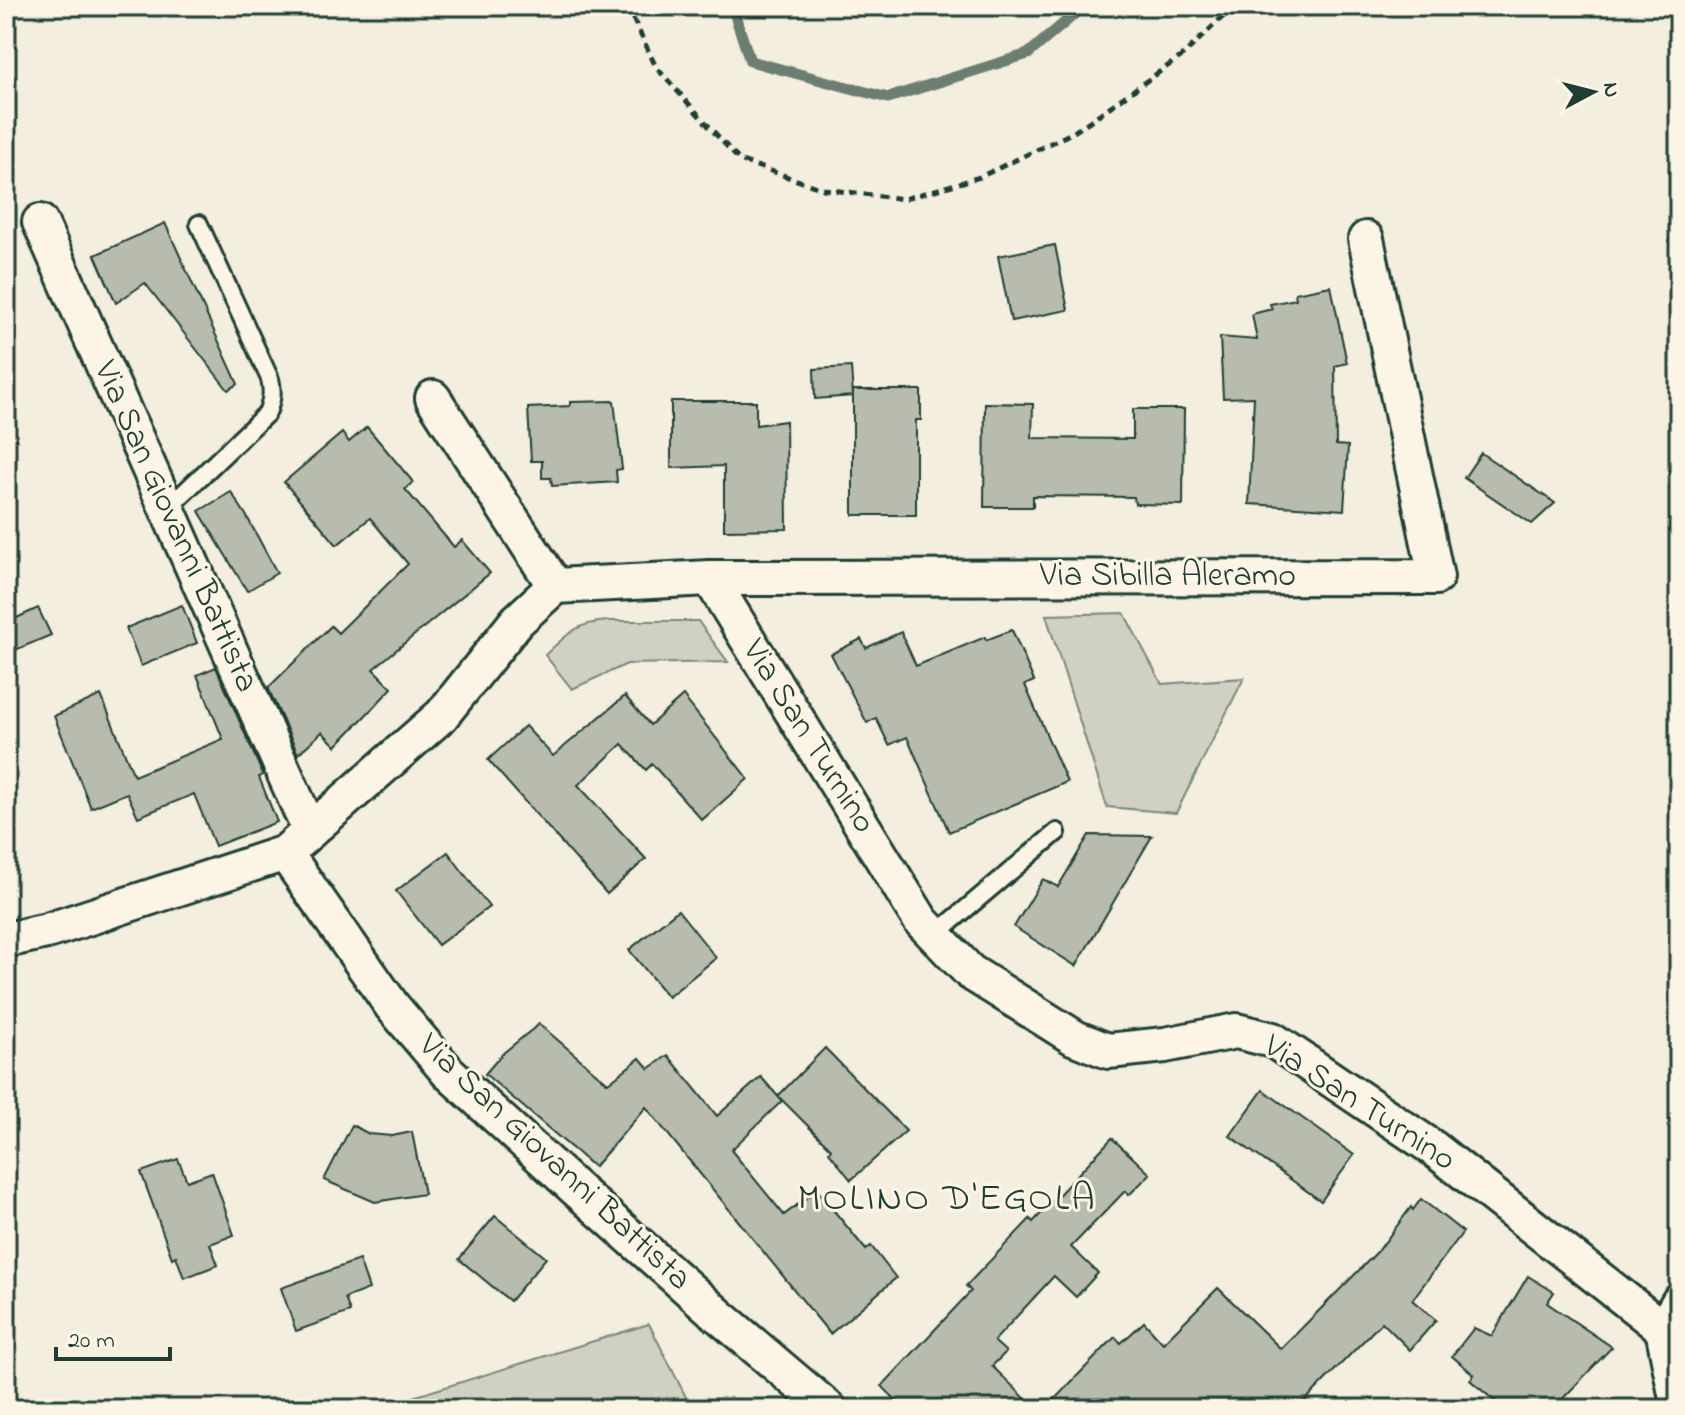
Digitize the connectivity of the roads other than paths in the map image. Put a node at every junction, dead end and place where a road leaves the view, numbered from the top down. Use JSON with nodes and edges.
{"nodes":[{"id":1,"x":40,"y":222,"type":"dead end"},
{"id":2,"x":199,"y":224,"type":"dead end"},
{"id":3,"x":1366,"y":239,"type":"dead end"},
{"id":4,"x":433,"y":398,"type":"dead end"},
{"id":5,"x":167,"y":509,"type":"junction"},
{"id":6,"x":710,"y":578,"type":"junction"},
{"id":7,"x":555,"y":586,"type":"junction"},
{"id":8,"x":1057,"y":832,"type":"dead end"},
{"id":9,"x":297,"y":842,"type":"junction"},
{"id":10,"x":935,"y":935,"type":"junction"},
{"id":11,"x":6,"y":940,"type":"edge"},
{"id":12,"x":1671,"y":1315,"type":"edge"},
{"id":13,"x":829,"y":1409,"type":"edge"},
{"id":14,"x":1679,"y":1409,"type":"edge"}],
"edges":[{"from":1,"to":5,"type":"street","name":"Via San Giovanni Battista"},
{"from":2,"to":5,"type":"lane"},
{"from":3,"to":6,"type":"street","name":"Via Sibilla Aleramo"},
{"from":4,"to":7,"type":"street"},
{"from":5,"to":9,"type":"street","name":"Via San Giovanni Battista"},
{"from":6,"to":7,"type":"street","name":"Via Sibilla Aleramo"},
{"from":6,"to":10,"type":"street","name":"Via San Turnino"},
{"from":7,"to":9,"type":"street"},
{"from":8,"to":10,"type":"lane"},
{"from":9,"to":11,"type":"street"},
{"from":9,"to":13,"type":"street","name":"Via San Giovanni Battista"},
{"from":10,"to":12,"type":"street","name":"Via San Turnino"},
{"from":12,"to":14,"type":"street"}]}
